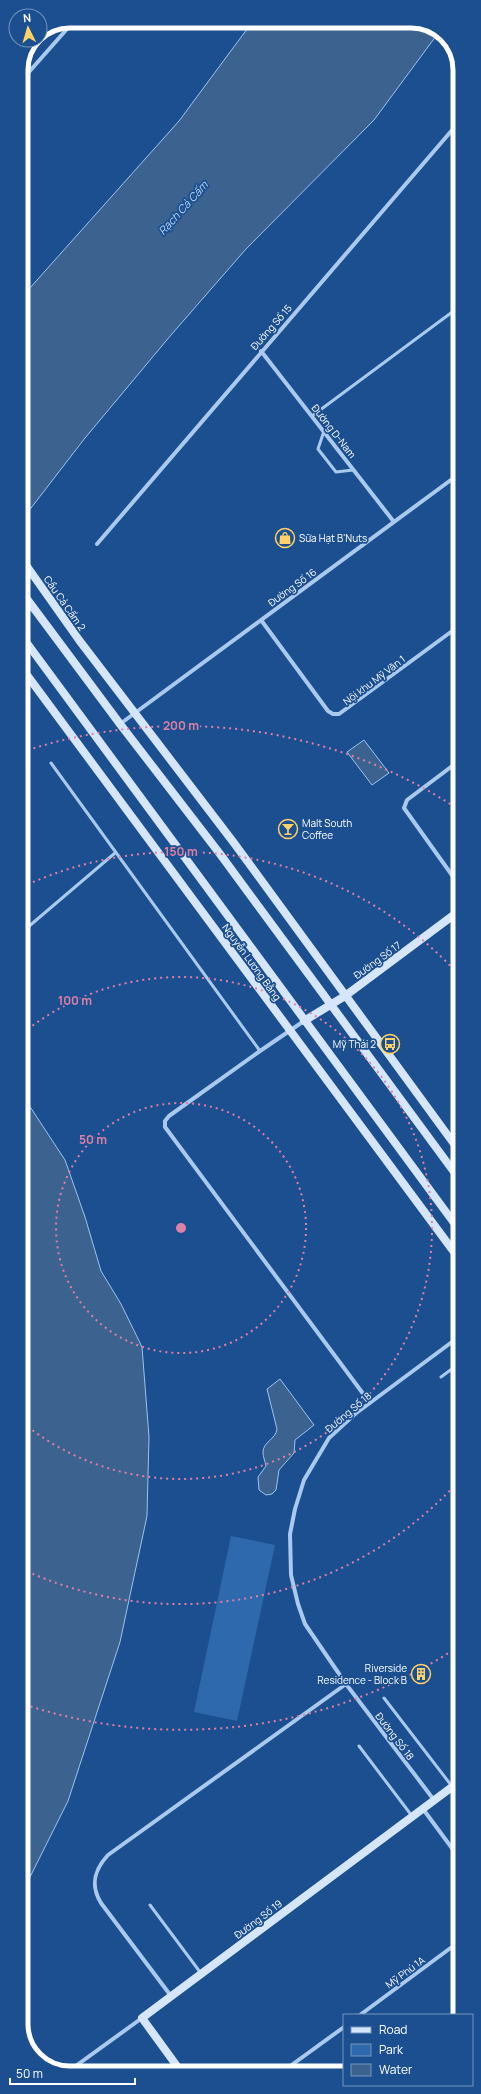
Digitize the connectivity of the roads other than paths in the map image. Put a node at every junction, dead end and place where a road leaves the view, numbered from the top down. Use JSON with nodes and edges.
{"nodes":[{"id":1,"x":68,"y":28,"type":"edge"},
{"id":2,"x":28,"y":73,"type":"edge"},
{"id":3,"x":453,"y":129,"type":"edge"},
{"id":4,"x":453,"y":311,"type":"edge"},
{"id":5,"x":261,"y":351,"type":"junction"},
{"id":6,"x":312,"y":416,"type":"junction"},
{"id":7,"x":324,"y":431,"type":"junction"},
{"id":8,"x":353,"y":470,"type":"junction"},
{"id":9,"x":453,"y":478,"type":"edge"},
{"id":10,"x":394,"y":522,"type":"junction"},
{"id":11,"x":97,"y":544,"type":"dead end"},
{"id":12,"x":28,"y":568,"type":"edge"},
{"id":13,"x":28,"y":600,"type":"edge"},
{"id":14,"x":262,"y":620,"type":"junction"},
{"id":15,"x":453,"y":630,"type":"edge"},
{"id":16,"x":28,"y":644,"type":"edge"},
{"id":17,"x":28,"y":675,"type":"edge"},
{"id":18,"x":135,"y":713,"type":"junction"},
{"id":19,"x":120,"y":724,"type":"junction"},
{"id":20,"x":51,"y":763,"type":"dead end"},
{"id":21,"x":453,"y":766,"type":"edge"},
{"id":22,"x":115,"y":853,"type":"junction"},
{"id":23,"x":453,"y":875,"type":"edge"},
{"id":24,"x":453,"y":916,"type":"edge"},
{"id":25,"x":28,"y":927,"type":"edge"},
{"id":26,"x":344,"y":996,"type":"junction"},
{"id":27,"x":331,"y":1004,"type":"junction"},
{"id":28,"x":304,"y":1022,"type":"junction"},
{"id":29,"x":290,"y":1030,"type":"junction"},
{"id":30,"x":260,"y":1051,"type":"junction"},
{"id":31,"x":453,"y":1143,"type":"edge"},
{"id":32,"x":453,"y":1170,"type":"edge"},
{"id":33,"x":453,"y":1222,"type":"edge"},
{"id":34,"x":453,"y":1251,"type":"edge"},
{"id":35,"x":453,"y":1341,"type":"edge"},
{"id":36,"x":453,"y":1368,"type":"edge"},
{"id":37,"x":441,"y":1377,"type":"dead end"},
{"id":38,"x":370,"y":1403,"type":"junction"},
{"id":39,"x":346,"y":1684,"type":"junction"},
{"id":40,"x":384,"y":1698,"type":"dead end"},
{"id":41,"x":359,"y":1746,"type":"dead end"},
{"id":42,"x":452,"y":1787,"type":"joint"},
{"id":43,"x":434,"y":1800,"type":"junction"},
{"id":44,"x":423,"y":1809,"type":"junction"},
{"id":45,"x":413,"y":1816,"type":"junction"},
{"id":46,"x":453,"y":1850,"type":"edge"},
{"id":47,"x":150,"y":1905,"type":"dead end"},
{"id":48,"x":453,"y":1946,"type":"edge"},
{"id":49,"x":201,"y":1974,"type":"junction"},
{"id":50,"x":171,"y":1996,"type":"junction"},
{"id":51,"x":361,"y":2014,"type":"edge"},
{"id":52,"x":142,"y":2018,"type":"junction"},
{"id":53,"x":343,"y":2028,"type":"edge"},
{"id":54,"x":76,"y":2066,"type":"edge"},
{"id":55,"x":177,"y":2066,"type":"edge"},
{"id":56,"x":290,"y":2066,"type":"edge"}],
"edges":[{"from":1,"to":2,"type":"street"},
{"from":3,"to":5,"type":"street","name":"Đường Số 15"},
{"from":4,"to":6,"type":"lane"},
{"from":5,"to":6,"type":"street","name":"Đường D-Nam"},
{"from":5,"to":11,"type":"street","name":"Đường Số 15"},
{"from":6,"to":7,"type":"street","name":"Đường D-Nam"},
{"from":7,"to":8,"type":"street","name":"Đường D-Nam"},
{"from":7,"to":8,"type":"lane"},
{"from":8,"to":10,"type":"street","name":"Đường D-Nam"},
{"from":9,"to":10,"type":"street","name":"Đường Số 16"},
{"from":10,"to":14,"type":"street","name":"Đường Số 16"},
{"from":12,"to":18,"type":"main road","name":"Cầu Cả Cấm 2"},
{"from":13,"to":19,"type":"main road"},
{"from":14,"to":15,"type":"street","name":"Nội khu Mỹ Văn 1"},
{"from":14,"to":18,"type":"street","name":"Đường Số 16"},
{"from":16,"to":28,"type":"main road","name":"Nguyễn Lương Bằng"},
{"from":17,"to":29,"type":"main road","name":"Nguyễn Lương Bằng"},
{"from":18,"to":19,"type":"street"},
{"from":18,"to":26,"type":"main road"},
{"from":19,"to":27,"type":"main road"},
{"from":20,"to":22,"type":"lane"},
{"from":21,"to":23,"type":"street"},
{"from":22,"to":25,"type":"lane"},
{"from":22,"to":30,"type":"lane"},
{"from":24,"to":26,"type":"main road","name":"Đường Số 17"},
{"from":26,"to":27,"type":"main road","name":"Đường Số 17"},
{"from":26,"to":31,"type":"main road"},
{"from":27,"to":28,"type":"main road","name":"Đường Số 17"},
{"from":27,"to":32,"type":"main road"},
{"from":28,"to":29,"type":"street"},
{"from":28,"to":33,"type":"main road","name":"Nguyễn Lương Bằng"},
{"from":29,"to":30,"type":"street"},
{"from":29,"to":34,"type":"main road","name":"Nguyễn Lương Bằng"},
{"from":30,"to":38,"type":"street"},
{"from":35,"to":38,"type":"street","name":"Đường Số 18"},
{"from":36,"to":37,"type":"lane"},
{"from":38,"to":39,"type":"street","name":"Đường Số 18"},
{"from":39,"to":43,"type":"street","name":"Đường Số 18"},
{"from":39,"to":50,"type":"street"},
{"from":40,"to":42,"type":"lane"},
{"from":41,"to":45,"type":"lane"},
{"from":42,"to":43,"type":"main road","name":"Đường Số 19"},
{"from":43,"to":44,"type":"main road","name":"Đường Số 19"},
{"from":44,"to":45,"type":"main road","name":"Đường Số 19"},
{"from":44,"to":46,"type":"street"},
{"from":45,"to":49,"type":"main road","name":"Đường Số 19"},
{"from":47,"to":49,"type":"lane"},
{"from":48,"to":51,"type":"street","name":"Mỹ Phú 1A"},
{"from":49,"to":50,"type":"main road","name":"Đường Số 19"},
{"from":50,"to":52,"type":"main road","name":"Đường Số 19"},
{"from":52,"to":54,"type":"street","name":"Đường Số 19"},
{"from":52,"to":55,"type":"main road"},
{"from":53,"to":56,"type":"street"}]}
